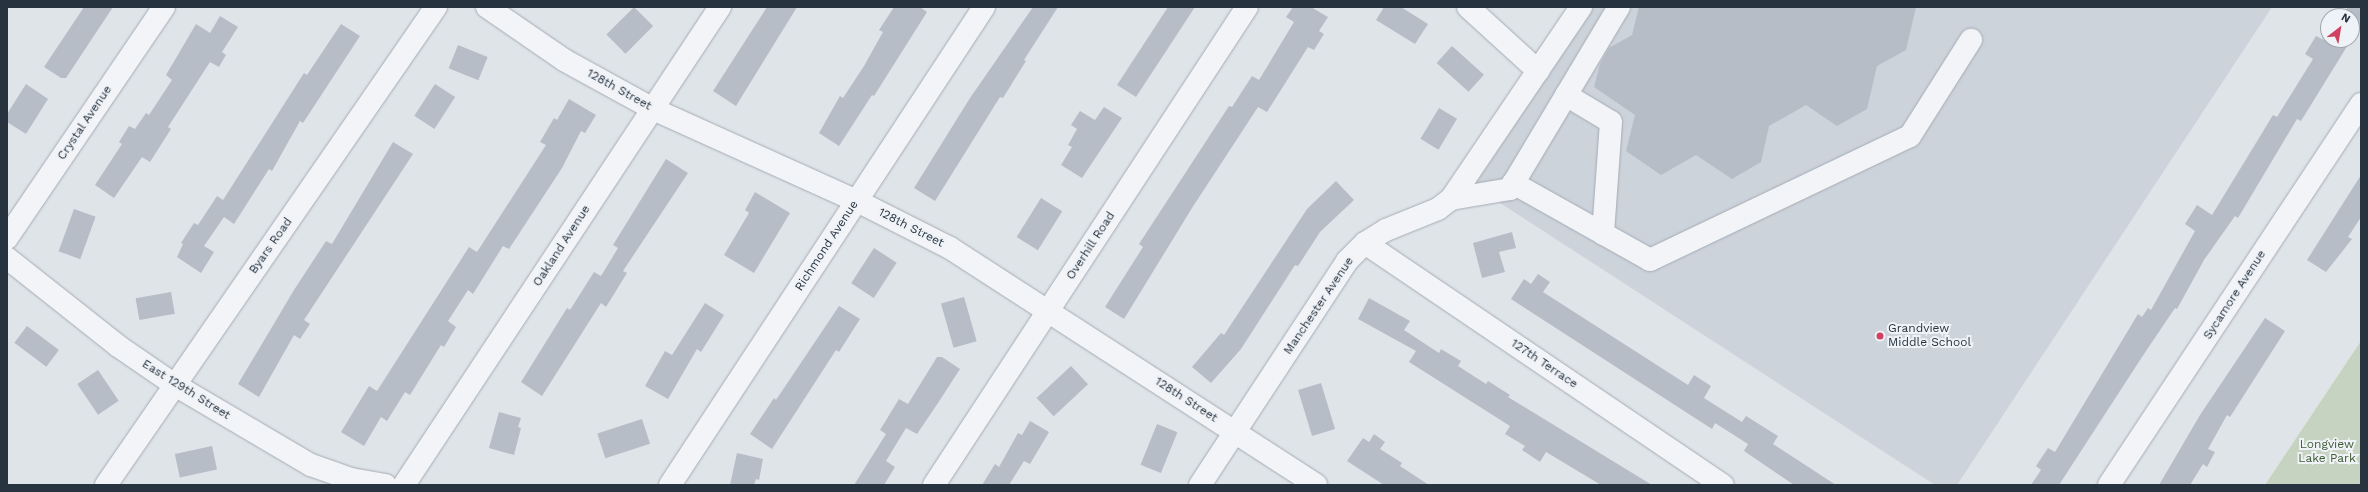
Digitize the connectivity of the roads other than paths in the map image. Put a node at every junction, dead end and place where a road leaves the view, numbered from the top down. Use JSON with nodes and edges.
{"nodes":[{"id":1,"x":164,"y":7,"type":"edge"},
{"id":2,"x":436,"y":7,"type":"edge"},
{"id":3,"x":487,"y":7,"type":"edge"},
{"id":4,"x":720,"y":7,"type":"edge"},
{"id":5,"x":984,"y":7,"type":"edge"},
{"id":6,"x":1247,"y":7,"type":"edge"},
{"id":7,"x":1468,"y":7,"type":"edge"},
{"id":8,"x":1581,"y":7,"type":"edge"},
{"id":9,"x":1619,"y":7,"type":"edge"},
{"id":10,"x":1971,"y":40,"type":"dead end"},
{"id":11,"x":1538,"y":71,"type":"junction"},
{"id":12,"x":1566,"y":95,"type":"junction"},
{"id":13,"x":2361,"y":104,"type":"edge"},
{"id":14,"x":653,"y":109,"type":"junction"},
{"id":15,"x":1513,"y":183,"type":"junction"},
{"id":16,"x":1451,"y":198,"type":"junction"},
{"id":17,"x":857,"y":201,"type":"junction"},
{"id":18,"x":1603,"y":234,"type":"junction"},
{"id":19,"x":7,"y":238,"type":"edge"},
{"id":20,"x":1365,"y":243,"type":"junction"},
{"id":21,"x":7,"y":258,"type":"edge"},
{"id":22,"x":1049,"y":310,"type":"junction"},
{"id":23,"x":175,"y":385,"type":"junction"},
{"id":24,"x":1235,"y":432,"type":"junction"},
{"id":25,"x":106,"y":485,"type":"edge"},
{"id":26,"x":385,"y":485,"type":"edge"},
{"id":27,"x":404,"y":485,"type":"edge"},
{"id":28,"x":670,"y":485,"type":"edge"},
{"id":29,"x":934,"y":485,"type":"edge"},
{"id":30,"x":1200,"y":485,"type":"edge"},
{"id":31,"x":1316,"y":485,"type":"edge"},
{"id":32,"x":1722,"y":485,"type":"edge"},
{"id":33,"x":2109,"y":485,"type":"edge"}],
"edges":[{"from":1,"to":19,"type":"street","name":"Crystal Avenue"},
{"from":2,"to":23,"type":"street","name":"Byars Road"},
{"from":3,"to":14,"type":"street","name":"128th Street"},
{"from":4,"to":14,"type":"street","name":"Oakland Avenue"},
{"from":5,"to":17,"type":"street","name":"Richmond Avenue"},
{"from":6,"to":22,"type":"street","name":"Overhill Road"},
{"from":7,"to":11,"type":"street"},
{"from":8,"to":11,"type":"street","name":"Manchester Avenue"},
{"from":9,"to":12,"type":"street"},
{"from":10,"to":18,"type":"street"},
{"from":11,"to":16,"type":"street","name":"Manchester Avenue"},
{"from":12,"to":15,"type":"street"},
{"from":12,"to":18,"type":"street"},
{"from":13,"to":33,"type":"street","name":"Sycamore Avenue"},
{"from":14,"to":17,"type":"street","name":"128th Street"},
{"from":14,"to":27,"type":"street","name":"Oakland Avenue"},
{"from":15,"to":16,"type":"street"},
{"from":15,"to":18,"type":"street"},
{"from":16,"to":20,"type":"street","name":"Manchester Avenue"},
{"from":17,"to":22,"type":"street","name":"128th Street"},
{"from":17,"to":28,"type":"street","name":"Richmond Avenue"},
{"from":20,"to":24,"type":"street","name":"Manchester Avenue"},
{"from":20,"to":32,"type":"street","name":"127th Terrace"},
{"from":21,"to":23,"type":"street","name":"East 129th Street"},
{"from":22,"to":24,"type":"street","name":"128th Street"},
{"from":22,"to":29,"type":"street","name":"Overhill Road"},
{"from":23,"to":25,"type":"street","name":"Byars Road"},
{"from":23,"to":26,"type":"street","name":"East 129th Street"},
{"from":24,"to":30,"type":"street","name":"Manchester Avenue"},
{"from":24,"to":31,"type":"street","name":"128th Street"}]}
